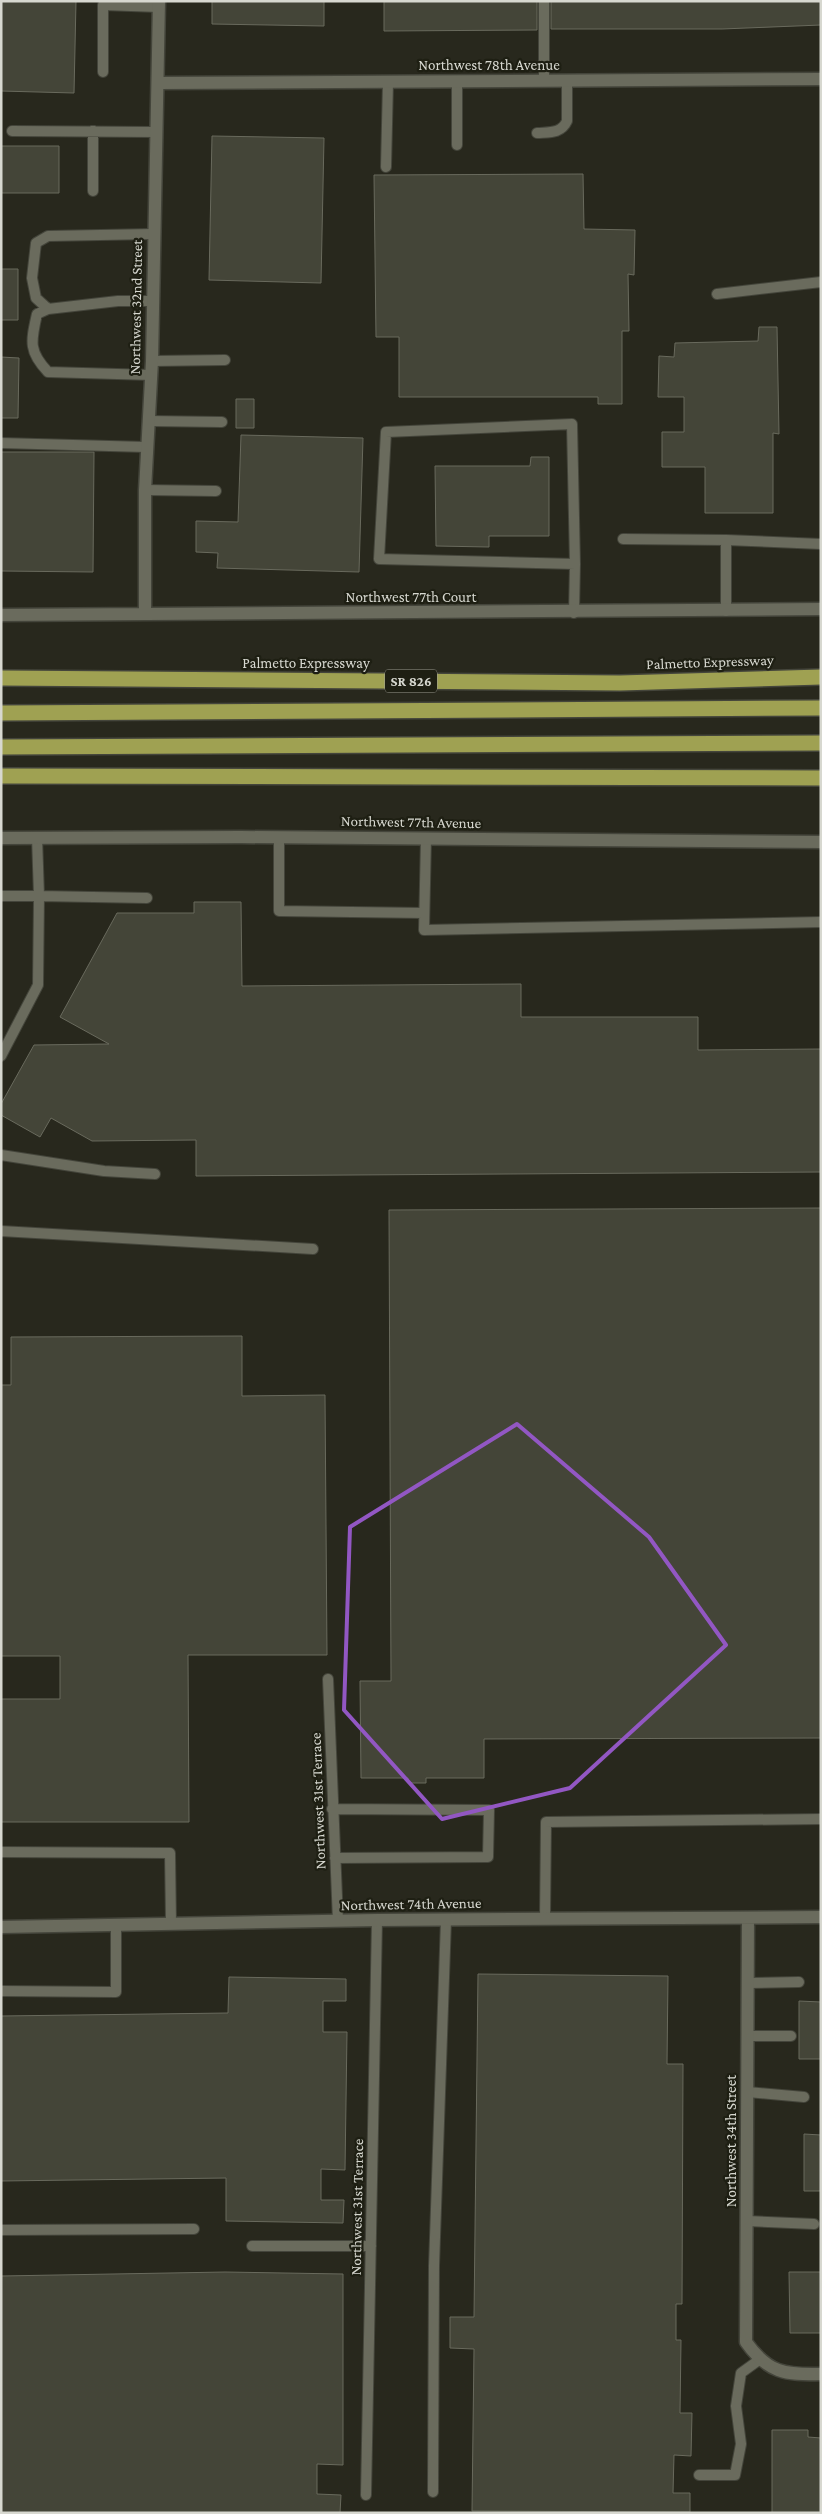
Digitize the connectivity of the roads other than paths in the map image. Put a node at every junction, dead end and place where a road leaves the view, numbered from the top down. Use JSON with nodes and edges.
{"nodes":[{"id":1,"x":544,"y":1,"type":"edge"},
{"id":2,"x":159,"y":4,"type":"edge"},
{"id":3,"x":103,"y":72,"type":"dead end"},
{"id":4,"x":821,"y":79,"type":"edge"},
{"id":5,"x":544,"y":81,"type":"junction"},
{"id":6,"x":568,"y":81,"type":"junction"},
{"id":7,"x":388,"y":82,"type":"junction"},
{"id":8,"x":457,"y":82,"type":"junction"},
{"id":9,"x":158,"y":83,"type":"junction"},
{"id":10,"x":12,"y":131,"type":"dead end"},
{"id":11,"x":93,"y":131,"type":"junction"},
{"id":12,"x":156,"y":132,"type":"junction"},
{"id":13,"x":537,"y":133,"type":"dead end"},
{"id":14,"x":457,"y":145,"type":"dead end"},
{"id":15,"x":386,"y":167,"type":"dead end"},
{"id":16,"x":93,"y":191,"type":"dead end"},
{"id":17,"x":153,"y":234,"type":"junction"},
{"id":18,"x":821,"y":282,"type":"edge"},
{"id":19,"x":717,"y":294,"type":"dead end"},
{"id":20,"x":153,"y":301,"type":"junction"},
{"id":21,"x":48,"y":309,"type":"junction"},
{"id":22,"x":225,"y":360,"type":"dead end"},
{"id":23,"x":152,"y":368,"type":"junction"},
{"id":24,"x":148,"y":421,"type":"junction"},
{"id":25,"x":222,"y":422,"type":"dead end"},
{"id":26,"x":1,"y":443,"type":"edge"},
{"id":27,"x":146,"y":447,"type":"junction"},
{"id":28,"x":145,"y":490,"type":"junction"},
{"id":29,"x":216,"y":491,"type":"dead end"},
{"id":30,"x":623,"y":539,"type":"dead end"},
{"id":31,"x":726,"y":540,"type":"junction"},
{"id":32,"x":821,"y":544,"type":"edge"},
{"id":33,"x":576,"y":564,"type":"junction"},
{"id":34,"x":821,"y":609,"type":"edge"},
{"id":35,"x":726,"y":611,"type":"junction"},
{"id":36,"x":145,"y":613,"type":"junction"},
{"id":37,"x":574,"y":613,"type":"junction"},
{"id":38,"x":1,"y":615,"type":"edge"},
{"id":39,"x":821,"y":676,"type":"edge"},
{"id":40,"x":1,"y":678,"type":"edge"},
{"id":41,"x":821,"y":708,"type":"edge"},
{"id":42,"x":1,"y":713,"type":"edge"},
{"id":43,"x":821,"y":743,"type":"edge"},
{"id":44,"x":1,"y":747,"type":"edge"},
{"id":45,"x":1,"y":776,"type":"edge"},
{"id":46,"x":821,"y":778,"type":"edge"},
{"id":47,"x":279,"y":837,"type":"junction"},
{"id":48,"x":1,"y":838,"type":"edge"},
{"id":49,"x":37,"y":838,"type":"junction"},
{"id":50,"x":426,"y":838,"type":"junction"},
{"id":51,"x":821,"y":842,"type":"edge"},
{"id":52,"x":1,"y":896,"type":"edge"},
{"id":53,"x":39,"y":896,"type":"junction"},
{"id":54,"x":147,"y":898,"type":"dead end"},
{"id":55,"x":424,"y":913,"type":"junction"},
{"id":56,"x":821,"y":922,"type":"edge"},
{"id":57,"x":1,"y":1056,"type":"edge"},
{"id":58,"x":1,"y":1155,"type":"edge"},
{"id":59,"x":155,"y":1174,"type":"dead end"},
{"id":60,"x":1,"y":1231,"type":"edge"},
{"id":61,"x":313,"y":1249,"type":"dead end"},
{"id":62,"x":328,"y":1679,"type":"dead end"},
{"id":63,"x":332,"y":1809,"type":"junction"},
{"id":64,"x":821,"y":1819,"type":"edge"},
{"id":65,"x":1,"y":1852,"type":"edge"},
{"id":66,"x":335,"y":1858,"type":"junction"},
{"id":67,"x":821,"y":1917,"type":"edge"},
{"id":68,"x":748,"y":1918,"type":"junction"},
{"id":69,"x":545,"y":1919,"type":"junction"},
{"id":70,"x":377,"y":1920,"type":"junction"},
{"id":71,"x":446,"y":1920,"type":"junction"},
{"id":72,"x":338,"y":1921,"type":"junction"},
{"id":73,"x":171,"y":1924,"type":"junction"},
{"id":74,"x":116,"y":1925,"type":"junction"},
{"id":75,"x":1,"y":1927,"type":"edge"},
{"id":76,"x":799,"y":1982,"type":"dead end"},
{"id":77,"x":748,"y":1983,"type":"junction"},
{"id":78,"x":1,"y":1991,"type":"edge"},
{"id":79,"x":748,"y":2036,"type":"junction"},
{"id":80,"x":791,"y":2036,"type":"dead end"},
{"id":81,"x":748,"y":2092,"type":"junction"},
{"id":82,"x":804,"y":2098,"type":"dead end"},
{"id":83,"x":747,"y":2221,"type":"junction"},
{"id":84,"x":814,"y":2224,"type":"dead end"},
{"id":85,"x":194,"y":2229,"type":"dead end"},
{"id":86,"x":1,"y":2230,"type":"edge"},
{"id":87,"x":252,"y":2246,"type":"dead end"},
{"id":88,"x":371,"y":2246,"type":"junction"},
{"id":89,"x":759,"y":2360,"type":"junction"},
{"id":90,"x":821,"y":2374,"type":"edge"},
{"id":91,"x":699,"y":2476,"type":"dead end"},
{"id":92,"x":433,"y":2492,"type":"dead end"},
{"id":93,"x":366,"y":2495,"type":"dead end"}],
"edges":[{"from":1,"to":5,"type":"lane"},
{"from":2,"to":3,"type":"lane"},
{"from":2,"to":9,"type":"street","name":"Northwest 32nd Street"},
{"from":4,"to":6,"type":"street","name":"Northwest 78th Avenue"},
{"from":5,"to":6,"type":"street","name":"Northwest 78th Avenue"},
{"from":5,"to":8,"type":"street","name":"Northwest 78th Avenue"},
{"from":6,"to":13,"type":"lane"},
{"from":7,"to":8,"type":"street","name":"Northwest 78th Avenue"},
{"from":7,"to":9,"type":"street","name":"Northwest 78th Avenue"},
{"from":7,"to":15,"type":"lane"},
{"from":8,"to":14,"type":"lane"},
{"from":9,"to":12,"type":"street","name":"Northwest 32nd Street"},
{"from":10,"to":11,"type":"lane"},
{"from":11,"to":12,"type":"lane"},
{"from":11,"to":16,"type":"lane"},
{"from":12,"to":17,"type":"street","name":"Northwest 32nd Street"},
{"from":17,"to":20,"type":"street","name":"Northwest 32nd Street"},
{"from":17,"to":21,"type":"lane"},
{"from":18,"to":19,"type":"lane"},
{"from":20,"to":21,"type":"lane"},
{"from":20,"to":23,"type":"street","name":"Northwest 32nd Street"},
{"from":21,"to":23,"type":"lane"},
{"from":22,"to":23,"type":"lane"},
{"from":23,"to":24,"type":"street","name":"Northwest 32nd Street"},
{"from":24,"to":25,"type":"lane"},
{"from":24,"to":27,"type":"street","name":"Northwest 32nd Street"},
{"from":26,"to":27,"type":"lane"},
{"from":27,"to":28,"type":"street","name":"Northwest 32nd Street"},
{"from":28,"to":29,"type":"lane"},
{"from":28,"to":36,"type":"street","name":"Northwest 32nd Street"},
{"from":30,"to":31,"type":"lane"},
{"from":31,"to":32,"type":"lane"},
{"from":31,"to":35,"type":"lane"},
{"from":33,"to":33,"type":"lane"},
{"from":33,"to":37,"type":"lane"},
{"from":34,"to":35,"type":"street","name":"Northwest 77th Court"},
{"from":35,"to":37,"type":"street","name":"Northwest 77th Court"},
{"from":36,"to":37,"type":"street","name":"Northwest 77th Court"},
{"from":36,"to":38,"type":"street","name":"Northwest 77th Court"},
{"from":39,"to":40,"type":"highway","name":"Palmetto Expressway","number":"SR 826"},
{"from":41,"to":42,"type":"highway"},
{"from":43,"to":44,"type":"highway"},
{"from":45,"to":46,"type":"highway"},
{"from":47,"to":49,"type":"street","name":"Northwest 77th Avenue"},
{"from":47,"to":50,"type":"street","name":"Northwest 77th Avenue"},
{"from":47,"to":55,"type":"lane"},
{"from":48,"to":49,"type":"street","name":"Northwest 77th Avenue"},
{"from":49,"to":53,"type":"lane"},
{"from":50,"to":51,"type":"street","name":"Northwest 77th Avenue"},
{"from":50,"to":55,"type":"lane"},
{"from":52,"to":53,"type":"lane"},
{"from":53,"to":54,"type":"lane"},
{"from":53,"to":57,"type":"lane"},
{"from":55,"to":56,"type":"lane"},
{"from":58,"to":59,"type":"lane"},
{"from":60,"to":61,"type":"lane"},
{"from":62,"to":63,"type":"lane","name":"Northwest 31st Terrace"},
{"from":63,"to":66,"type":"lane","name":"Northwest 31st Terrace"},
{"from":63,"to":66,"type":"lane"},
{"from":64,"to":69,"type":"lane"},
{"from":65,"to":73,"type":"lane"},
{"from":66,"to":72,"type":"lane","name":"Northwest 31st Terrace"},
{"from":67,"to":68,"type":"street","name":"Northwest 74th Avenue"},
{"from":68,"to":69,"type":"street","name":"Northwest 74th Avenue"},
{"from":68,"to":77,"type":"street","name":"Northwest 34th Street"},
{"from":69,"to":71,"type":"street","name":"Northwest 74th Avenue"},
{"from":70,"to":71,"type":"street","name":"Northwest 74th Avenue"},
{"from":70,"to":72,"type":"street","name":"Northwest 74th Avenue"},
{"from":70,"to":88,"type":"lane","name":"Northwest 31st Terrace"},
{"from":71,"to":92,"type":"lane"},
{"from":72,"to":73,"type":"street","name":"Northwest 74th Avenue"},
{"from":73,"to":74,"type":"street","name":"Northwest 74th Avenue"},
{"from":74,"to":75,"type":"street","name":"Northwest 74th Avenue"},
{"from":74,"to":78,"type":"lane"},
{"from":76,"to":77,"type":"lane"},
{"from":77,"to":79,"type":"street","name":"Northwest 34th Street"},
{"from":79,"to":80,"type":"lane"},
{"from":79,"to":81,"type":"street","name":"Northwest 34th Street"},
{"from":81,"to":82,"type":"lane"},
{"from":81,"to":83,"type":"street","name":"Northwest 34th Street"},
{"from":83,"to":84,"type":"lane"},
{"from":83,"to":89,"type":"street","name":"Northwest 34th Street"},
{"from":85,"to":86,"type":"lane"},
{"from":87,"to":88,"type":"lane"},
{"from":88,"to":93,"type":"lane","name":"Northwest 31st Terrace"},
{"from":89,"to":90,"type":"street"},
{"from":89,"to":91,"type":"lane"}]}
